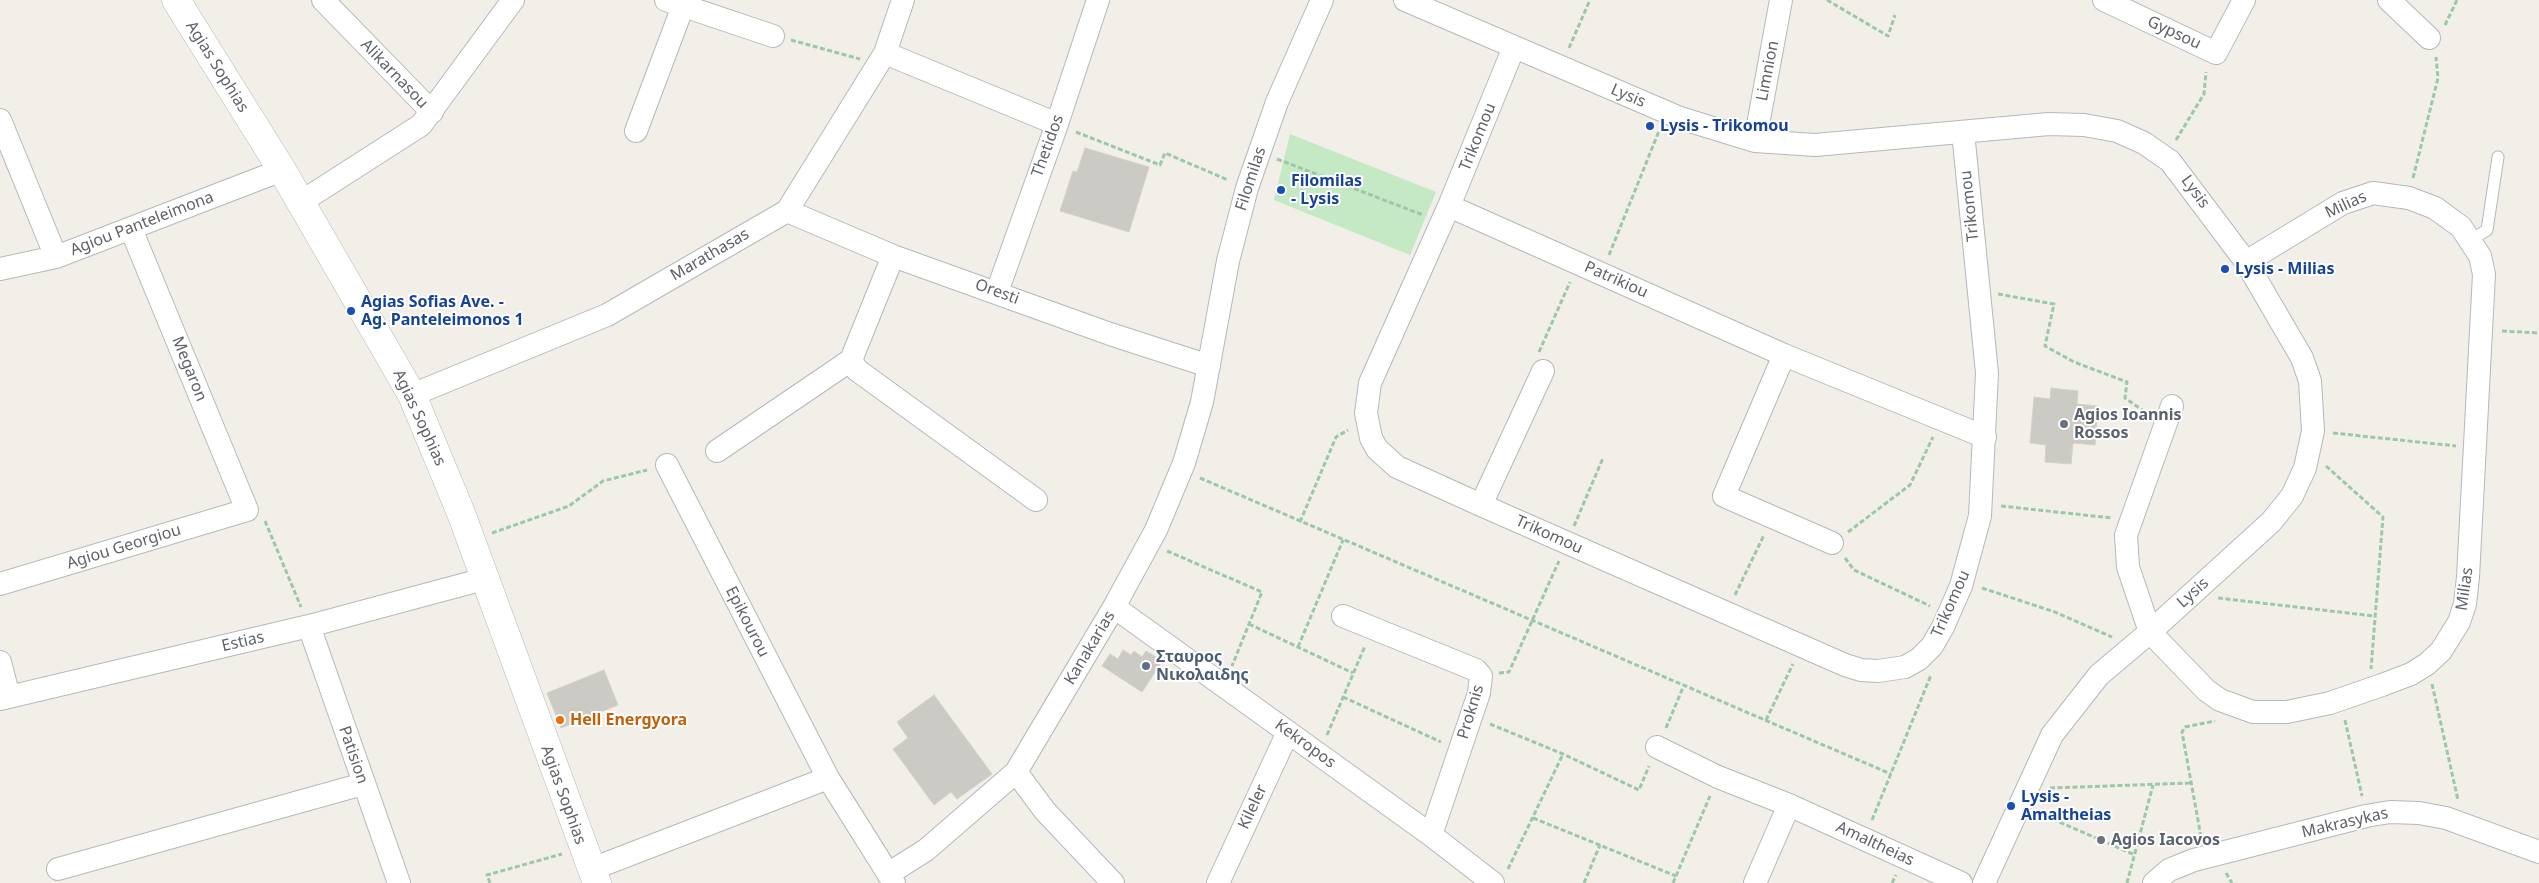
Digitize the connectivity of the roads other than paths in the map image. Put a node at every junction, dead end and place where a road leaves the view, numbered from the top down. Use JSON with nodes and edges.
{"nodes":[{"id":1,"x":176,"y":0,"type":"edge"},
{"id":2,"x":323,"y":0,"type":"edge"},
{"id":3,"x":513,"y":0,"type":"edge"},
{"id":4,"x":903,"y":0,"type":"edge"},
{"id":5,"x":1098,"y":0,"type":"edge"},
{"id":6,"x":1322,"y":0,"type":"edge"},
{"id":7,"x":1404,"y":0,"type":"edge"},
{"id":8,"x":1781,"y":0,"type":"edge"},
{"id":9,"x":2104,"y":0,"type":"edge"},
{"id":10,"x":2244,"y":0,"type":"edge"},
{"id":11,"x":2389,"y":0,"type":"edge"},
{"id":12,"x":674,"y":3,"type":"edge"},
{"id":13,"x":773,"y":36,"type":"road end"},
{"id":14,"x":2429,"y":38,"type":"road end"},
{"id":15,"x":1514,"y":48,"type":"junction"},
{"id":16,"x":882,"y":58,"type":"junction"},
{"id":17,"x":432,"y":112,"type":"junction"},
{"id":18,"x":0,"y":120,"type":"edge"},
{"id":19,"x":1057,"y":124,"type":"junction"},
{"id":20,"x":636,"y":131,"type":"dead end"},
{"id":21,"x":1963,"y":132,"type":"junction"},
{"id":22,"x":1755,"y":141,"type":"junction"},
{"id":23,"x":2498,"y":157,"type":"dead end"},
{"id":24,"x":282,"y":170,"type":"junction"},
{"id":25,"x":300,"y":202,"type":"junction"},
{"id":26,"x":787,"y":211,"type":"junction"},
{"id":27,"x":1446,"y":214,"type":"junction"},
{"id":28,"x":131,"y":229,"type":"junction"},
{"id":29,"x":2471,"y":240,"type":"junction"},
{"id":30,"x":893,"y":256,"type":"junction"},
{"id":31,"x":56,"y":257,"type":"junction"},
{"id":32,"x":2246,"y":262,"type":"junction"},
{"id":33,"x":0,"y":269,"type":"edge"},
{"id":34,"x":997,"y":292,"type":"junction"},
{"id":35,"x":1784,"y":355,"type":"junction"},
{"id":36,"x":851,"y":360,"type":"junction"},
{"id":37,"x":1209,"y":366,"type":"junction"},
{"id":38,"x":1543,"y":371,"type":"road end"},
{"id":39,"x":412,"y":395,"type":"junction"},
{"id":40,"x":2169,"y":416,"type":"road end"},
{"id":41,"x":1985,"y":438,"type":"junction"},
{"id":42,"x":717,"y":451,"type":"dead end"},
{"id":43,"x":667,"y":465,"type":"road end"},
{"id":44,"x":1036,"y":500,"type":"dead end"},
{"id":45,"x":1481,"y":506,"type":"junction"},
{"id":46,"x":247,"y":510,"type":"joint"},
{"id":47,"x":1832,"y":543,"type":"road end"},
{"id":48,"x":484,"y":579,"type":"junction"},
{"id":49,"x":0,"y":584,"type":"edge"},
{"id":50,"x":1114,"y":607,"type":"junction"},
{"id":51,"x":1343,"y":616,"type":"dead end"},
{"id":52,"x":309,"y":626,"type":"junction"},
{"id":53,"x":2150,"y":632,"type":"junction"},
{"id":54,"x":0,"y":662,"type":"edge"},
{"id":55,"x":4,"y":698,"type":"edge"},
{"id":56,"x":1288,"y":732,"type":"junction"},
{"id":57,"x":1657,"y":747,"type":"dead end"},
{"id":58,"x":1016,"y":772,"type":"junction"},
{"id":59,"x":828,"y":778,"type":"junction"},
{"id":60,"x":363,"y":784,"type":"junction"},
{"id":61,"x":1789,"y":805,"type":"junction"},
{"id":62,"x":1431,"y":835,"type":"junction"},
{"id":63,"x":2539,"y":852,"type":"edge"},
{"id":64,"x":590,"y":867,"type":"edge"},
{"id":65,"x":58,"y":869,"type":"dead end"},
{"id":66,"x":891,"y":879,"type":"edge"},
{"id":67,"x":1499,"y":879,"type":"edge"},
{"id":68,"x":399,"y":883,"type":"edge"},
{"id":69,"x":1113,"y":883,"type":"edge"},
{"id":70,"x":1218,"y":883,"type":"edge"},
{"id":71,"x":1754,"y":883,"type":"edge"},
{"id":72,"x":1960,"y":883,"type":"edge"},
{"id":73,"x":1984,"y":883,"type":"edge"},
{"id":74,"x":2154,"y":883,"type":"edge"}],
"edges":[{"from":1,"to":24,"type":"street","name":"Agias Sophias"},
{"from":2,"to":17,"type":"street","name":"Alikarnasou"},
{"from":3,"to":17,"type":"street","name":"Alikarnasou"},
{"from":4,"to":16,"type":"street","name":"Marathasas"},
{"from":5,"to":19,"type":"street","name":"Thetidos"},
{"from":6,"to":37,"type":"street","name":"Filomilas"},
{"from":7,"to":15,"type":"street","name":"Lysis"},
{"from":8,"to":22,"type":"street","name":"Limnion"},
{"from":9,"to":10,"type":"street","name":"Gypsou"},
{"from":11,"to":14,"type":"street"},
{"from":12,"to":13,"type":"street"},
{"from":12,"to":20,"type":"street"},
{"from":15,"to":22,"type":"street","name":"Lysis"},
{"from":15,"to":27,"type":"street","name":"Trikomou"},
{"from":16,"to":19,"type":"street"},
{"from":16,"to":26,"type":"street","name":"Marathasas"},
{"from":17,"to":25,"type":"street"},
{"from":18,"to":31,"type":"street"},
{"from":19,"to":34,"type":"street","name":"Thetidos"},
{"from":21,"to":22,"type":"street","name":"Lysis"},
{"from":21,"to":32,"type":"street","name":"Lysis"},
{"from":21,"to":41,"type":"street","name":"Trikomou"},
{"from":23,"to":29,"type":"lane"},
{"from":24,"to":25,"type":"street","name":"Agias Sophias"},
{"from":24,"to":28,"type":"street","name":"Agiou Panteleimona"},
{"from":25,"to":39,"type":"street","name":"Agias Sophias"},
{"from":26,"to":30,"type":"street","name":"Oresti"},
{"from":26,"to":39,"type":"street","name":"Marathasas"},
{"from":27,"to":35,"type":"street","name":"Patrikiou"},
{"from":27,"to":45,"type":"street","name":"Trikomou"},
{"from":28,"to":31,"type":"street","name":"Agiou Panteleimona"},
{"from":28,"to":46,"type":"street","name":"Megaron"},
{"from":29,"to":32,"type":"street","name":"Milias"},
{"from":29,"to":53,"type":"street","name":"Milias"},
{"from":30,"to":34,"type":"street","name":"Oresti"},
{"from":30,"to":36,"type":"street"},
{"from":31,"to":33,"type":"street","name":"Agiou Panteleimona"},
{"from":32,"to":53,"type":"street","name":"Lysis"},
{"from":34,"to":37,"type":"street","name":"Oresti"},
{"from":35,"to":41,"type":"street","name":"Patrikiou"},
{"from":35,"to":47,"type":"street"},
{"from":36,"to":42,"type":"street"},
{"from":36,"to":44,"type":"street"},
{"from":37,"to":50,"type":"street","name":"Kanakarias"},
{"from":38,"to":45,"type":"street"},
{"from":39,"to":48,"type":"street","name":"Agias Sophias"},
{"from":40,"to":53,"type":"street","name":"Milias"},
{"from":41,"to":45,"type":"street","name":"Trikomou"},
{"from":43,"to":59,"type":"street","name":"Epikourou"},
{"from":46,"to":49,"type":"street","name":"Agiou Georgiou"},
{"from":48,"to":52,"type":"street","name":"Estias"},
{"from":48,"to":64,"type":"street","name":"Agias Sophias"},
{"from":50,"to":56,"type":"street","name":"Kekropos"},
{"from":50,"to":58,"type":"street","name":"Kanakarias"},
{"from":51,"to":62,"type":"street","name":"Proknis"},
{"from":52,"to":55,"type":"street","name":"Estias"},
{"from":52,"to":60,"type":"street","name":"Patision"},
{"from":53,"to":73,"type":"street","name":"Lysis"},
{"from":54,"to":55,"type":"street"},
{"from":56,"to":62,"type":"street","name":"Kekropos"},
{"from":56,"to":70,"type":"street","name":"Kileler"},
{"from":57,"to":61,"type":"street","name":"Amaltheias"},
{"from":58,"to":66,"type":"street","name":"Kanakarias"},
{"from":58,"to":69,"type":"street"},
{"from":59,"to":64,"type":"street"},
{"from":59,"to":66,"type":"street","name":"Epikourou"},
{"from":60,"to":65,"type":"street"},
{"from":60,"to":68,"type":"street","name":"Patision"},
{"from":61,"to":71,"type":"street"},
{"from":61,"to":72,"type":"street","name":"Amaltheias"},
{"from":62,"to":67,"type":"street","name":"Kekropos"},
{"from":63,"to":74,"type":"street","name":"Makrasykas"}]}
